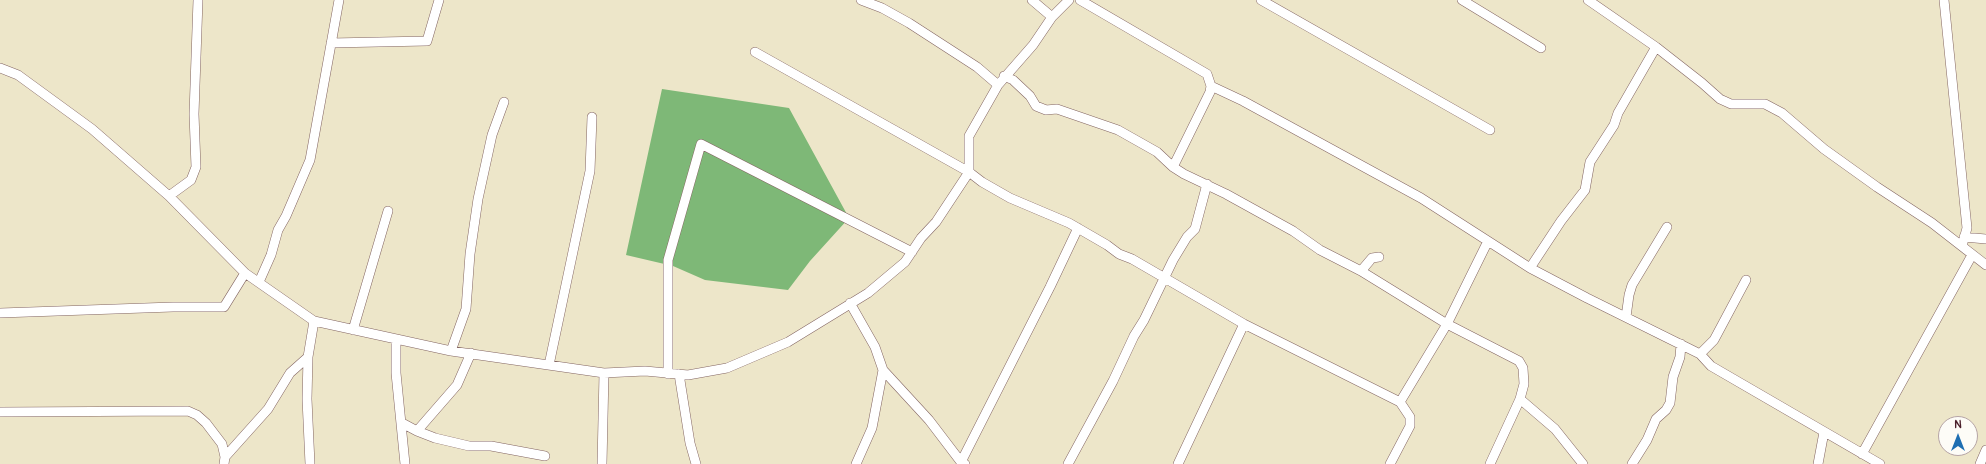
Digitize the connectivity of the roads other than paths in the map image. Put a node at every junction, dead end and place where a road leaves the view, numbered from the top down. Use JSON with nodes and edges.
{"nodes":[{"id":1,"x":198,"y":0,"type":"edge"},
{"id":2,"x":339,"y":0,"type":"edge"},
{"id":3,"x":439,"y":0,"type":"edge"},
{"id":4,"x":860,"y":0,"type":"edge"},
{"id":5,"x":1032,"y":0,"type":"edge"},
{"id":6,"x":1069,"y":0,"type":"edge"},
{"id":7,"x":1080,"y":0,"type":"edge"},
{"id":8,"x":1261,"y":0,"type":"edge"},
{"id":9,"x":1462,"y":0,"type":"edge"},
{"id":10,"x":1588,"y":0,"type":"edge"},
{"id":11,"x":1944,"y":0,"type":"edge"},
{"id":12,"x":1052,"y":17,"type":"junction"},
{"id":13,"x":331,"y":43,"type":"junction"},
{"id":14,"x":1656,"y":47,"type":"junction"},
{"id":15,"x":1541,"y":48,"type":"dead end"},
{"id":16,"x":755,"y":52,"type":"dead end"},
{"id":17,"x":0,"y":68,"type":"edge"},
{"id":18,"x":1004,"y":76,"type":"junction"},
{"id":19,"x":998,"y":85,"type":"junction"},
{"id":20,"x":1211,"y":86,"type":"junction"},
{"id":21,"x":504,"y":102,"type":"dead end"},
{"id":22,"x":592,"y":117,"type":"dead end"},
{"id":23,"x":1490,"y":130,"type":"dead end"},
{"id":24,"x":1173,"y":167,"type":"junction"},
{"id":25,"x":969,"y":172,"type":"junction"},
{"id":26,"x":1207,"y":184,"type":"junction"},
{"id":27,"x":168,"y":196,"type":"junction"},
{"id":28,"x":388,"y":211,"type":"dead end"},
{"id":29,"x":1667,"y":227,"type":"dead end"},
{"id":30,"x":1078,"y":228,"type":"junction"},
{"id":31,"x":1986,"y":239,"type":"edge"},
{"id":32,"x":1488,"y":241,"type":"junction"},
{"id":33,"x":1963,"y":242,"type":"junction"},
{"id":34,"x":912,"y":252,"type":"junction"},
{"id":35,"x":1972,"y":254,"type":"junction"},
{"id":36,"x":1379,"y":257,"type":"dead end"},
{"id":37,"x":1986,"y":265,"type":"edge"},
{"id":38,"x":1530,"y":268,"type":"junction"},
{"id":39,"x":1361,"y":271,"type":"junction"},
{"id":40,"x":245,"y":273,"type":"junction"},
{"id":41,"x":1164,"y":278,"type":"junction"},
{"id":42,"x":1746,"y":280,"type":"dead end"},
{"id":43,"x":259,"y":282,"type":"junction"},
{"id":44,"x":850,"y":303,"type":"junction"},
{"id":45,"x":0,"y":313,"type":"edge"},
{"id":46,"x":1626,"y":318,"type":"junction"},
{"id":47,"x":314,"y":321,"type":"junction"},
{"id":48,"x":1244,"y":324,"type":"junction"},
{"id":49,"x":1447,"y":324,"type":"junction"},
{"id":50,"x":353,"y":330,"type":"junction"},
{"id":51,"x":396,"y":340,"type":"junction"},
{"id":52,"x":1681,"y":344,"type":"junction"},
{"id":53,"x":451,"y":351,"type":"junction"},
{"id":54,"x":471,"y":353,"type":"junction"},
{"id":55,"x":1700,"y":354,"type":"junction"},
{"id":56,"x":308,"y":357,"type":"junction"},
{"id":57,"x":549,"y":365,"type":"junction"},
{"id":58,"x":883,"y":370,"type":"junction"},
{"id":59,"x":604,"y":373,"type":"junction"},
{"id":60,"x":668,"y":374,"type":"junction"},
{"id":61,"x":679,"y":374,"type":"junction"},
{"id":62,"x":1520,"y":399,"type":"junction"},
{"id":63,"x":1400,"y":402,"type":"junction"},
{"id":64,"x":0,"y":412,"type":"edge"},
{"id":65,"x":402,"y":422,"type":"junction"},
{"id":66,"x":416,"y":431,"type":"junction"},
{"id":67,"x":1824,"y":432,"type":"junction"},
{"id":68,"x":1986,"y":450,"type":"edge"},
{"id":69,"x":1862,"y":454,"type":"junction"},
{"id":70,"x":545,"y":456,"type":"dead end"},
{"id":71,"x":225,"y":460,"type":"edge"},
{"id":72,"x":963,"y":463,"type":"edge"},
{"id":73,"x":310,"y":464,"type":"edge"},
{"id":74,"x":405,"y":464,"type":"edge"},
{"id":75,"x":602,"y":464,"type":"edge"},
{"id":76,"x":696,"y":464,"type":"edge"},
{"id":77,"x":856,"y":464,"type":"edge"},
{"id":78,"x":1068,"y":464,"type":"edge"},
{"id":79,"x":1178,"y":464,"type":"edge"},
{"id":80,"x":1390,"y":464,"type":"edge"},
{"id":81,"x":1490,"y":464,"type":"edge"},
{"id":82,"x":1583,"y":464,"type":"edge"},
{"id":83,"x":1632,"y":464,"type":"edge"},
{"id":84,"x":1818,"y":464,"type":"edge"},
{"id":85,"x":1880,"y":464,"type":"edge"},
{"id":86,"x":1980,"y":464,"type":"edge"}],
"edges":[{"from":1,"to":27,"type":"street"},
{"from":2,"to":13,"type":"street"},
{"from":3,"to":13,"type":"street"},
{"from":4,"to":19,"type":"street"},
{"from":5,"to":12,"type":"street"},
{"from":6,"to":12,"type":"street"},
{"from":7,"to":20,"type":"street"},
{"from":8,"to":23,"type":"street"},
{"from":9,"to":15,"type":"street"},
{"from":10,"to":14,"type":"street"},
{"from":11,"to":33,"type":"street"},
{"from":12,"to":18,"type":"street"},
{"from":13,"to":43,"type":"street"},
{"from":14,"to":33,"type":"street"},
{"from":14,"to":38,"type":"street"},
{"from":16,"to":25,"type":"street"},
{"from":17,"to":27,"type":"street"},
{"from":18,"to":19,"type":"street"},
{"from":18,"to":24,"type":"street"},
{"from":19,"to":25,"type":"street"},
{"from":20,"to":24,"type":"street"},
{"from":20,"to":32,"type":"street"},
{"from":21,"to":53,"type":"street"},
{"from":22,"to":57,"type":"street"},
{"from":24,"to":26,"type":"street"},
{"from":25,"to":30,"type":"street"},
{"from":25,"to":34,"type":"street"},
{"from":26,"to":39,"type":"street"},
{"from":26,"to":41,"type":"street"},
{"from":27,"to":40,"type":"street"},
{"from":28,"to":50,"type":"street"},
{"from":29,"to":46,"type":"street"},
{"from":30,"to":41,"type":"street"},
{"from":30,"to":72,"type":"street"},
{"from":31,"to":33,"type":"street"},
{"from":32,"to":38,"type":"street"},
{"from":32,"to":49,"type":"street"},
{"from":33,"to":35,"type":"street"},
{"from":34,"to":44,"type":"street"},
{"from":34,"to":60,"type":"street"},
{"from":35,"to":37,"type":"street"},
{"from":35,"to":69,"type":"street"},
{"from":36,"to":39,"type":"street"},
{"from":38,"to":46,"type":"street"},
{"from":39,"to":49,"type":"street"},
{"from":40,"to":43,"type":"street"},
{"from":40,"to":45,"type":"street"},
{"from":41,"to":48,"type":"street"},
{"from":41,"to":78,"type":"street"},
{"from":42,"to":55,"type":"street"},
{"from":43,"to":47,"type":"street"},
{"from":44,"to":58,"type":"street"},
{"from":44,"to":61,"type":"street"},
{"from":46,"to":52,"type":"street"},
{"from":47,"to":50,"type":"street"},
{"from":47,"to":56,"type":"street"},
{"from":48,"to":63,"type":"street"},
{"from":48,"to":79,"type":"street"},
{"from":49,"to":62,"type":"street"},
{"from":49,"to":63,"type":"street"},
{"from":50,"to":51,"type":"street"},
{"from":51,"to":53,"type":"street"},
{"from":51,"to":65,"type":"street"},
{"from":52,"to":55,"type":"street"},
{"from":52,"to":83,"type":"street"},
{"from":53,"to":54,"type":"street"},
{"from":54,"to":57,"type":"street"},
{"from":54,"to":66,"type":"street"},
{"from":55,"to":67,"type":"street"},
{"from":56,"to":71,"type":"street"},
{"from":56,"to":73,"type":"street"},
{"from":57,"to":59,"type":"street"},
{"from":58,"to":72,"type":"street"},
{"from":58,"to":77,"type":"street"},
{"from":59,"to":60,"type":"street"},
{"from":59,"to":75,"type":"street"},
{"from":60,"to":61,"type":"street"},
{"from":61,"to":76,"type":"street"},
{"from":62,"to":81,"type":"street"},
{"from":62,"to":82,"type":"street"},
{"from":63,"to":80,"type":"street"},
{"from":64,"to":71,"type":"street"},
{"from":65,"to":66,"type":"street"},
{"from":65,"to":74,"type":"street"},
{"from":66,"to":70,"type":"street"},
{"from":67,"to":69,"type":"street"},
{"from":67,"to":84,"type":"street"},
{"from":68,"to":86,"type":"street"},
{"from":69,"to":85,"type":"street"}]}
